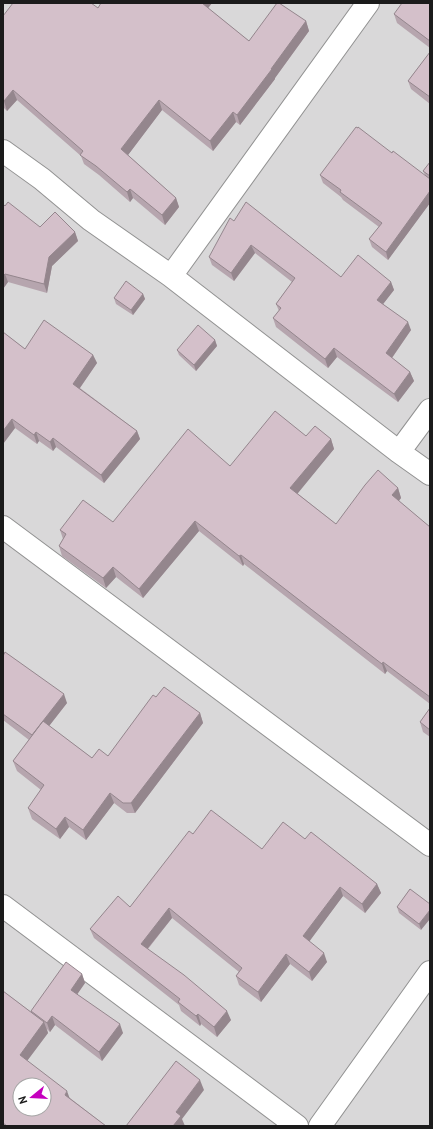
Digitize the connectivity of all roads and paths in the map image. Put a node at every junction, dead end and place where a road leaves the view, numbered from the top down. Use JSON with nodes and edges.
{"nodes":[{"id":1,"x":368,"y":3,"type":"edge"},
{"id":2,"x":3,"y":151,"type":"edge"},
{"id":3,"x":171,"y":276,"type":"junction"},
{"id":4,"x":430,"y":410,"type":"edge"},
{"id":5,"x":399,"y":452,"type":"junction"},
{"id":6,"x":430,"y":474,"type":"edge"},
{"id":7,"x":3,"y":527,"type":"edge"},
{"id":8,"x":430,"y":845,"type":"edge"},
{"id":9,"x":3,"y":906,"type":"edge"},
{"id":10,"x":430,"y":972,"type":"edge"},
{"id":11,"x":297,"y":1126,"type":"edge"},
{"id":12,"x":320,"y":1126,"type":"edge"}],
"edges":[{"from":1,"to":3,"type":"street"},
{"from":2,"to":3,"type":"street"},
{"from":3,"to":5,"type":"street"},
{"from":4,"to":5,"type":"street"},
{"from":5,"to":6,"type":"street"},
{"from":7,"to":8,"type":"street"},
{"from":9,"to":11,"type":"street"},
{"from":10,"to":12,"type":"street"}]}
